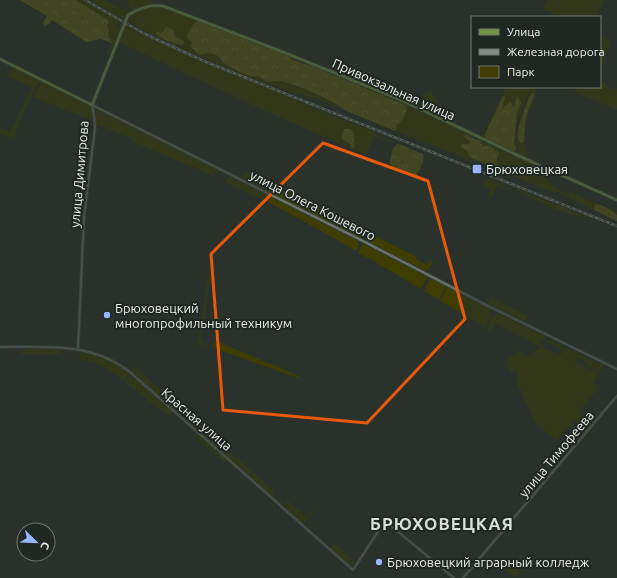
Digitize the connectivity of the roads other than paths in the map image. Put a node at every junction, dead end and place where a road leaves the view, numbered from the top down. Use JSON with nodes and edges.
{"nodes":[{"id":1,"x":158,"y":6,"type":"joint"},
{"id":2,"x":0,"y":59,"type":"edge"},
{"id":3,"x":92,"y":105,"type":"junction"},
{"id":4,"x":617,"y":200,"type":"edge"},
{"id":5,"x":0,"y":347,"type":"edge"},
{"id":6,"x":78,"y":349,"type":"junction"},
{"id":7,"x":617,"y":369,"type":"edge"},
{"id":8,"x":617,"y":396,"type":"edge"},
{"id":9,"x":454,"y":578,"type":"edge"},
{"id":10,"x":463,"y":578,"type":"edge"}],
"edges":[{"from":1,"to":3,"type":"main road","name":"улица Димитрова"},
{"from":1,"to":4,"type":"main road","name":"Привокзальная улица"},
{"from":2,"to":3,"type":"main road","name":"улица Олега Кошевого"},
{"from":3,"to":6,"type":"street","name":"улица Димитрова"},
{"from":3,"to":7,"type":"street","name":"улица Олега Кошевого"},
{"from":5,"to":6,"type":"street","name":"Красная улица"},
{"from":6,"to":9,"type":"street","name":"Красная улица"},
{"from":8,"to":10,"type":"street","name":"улица Тимофеева"}]}
